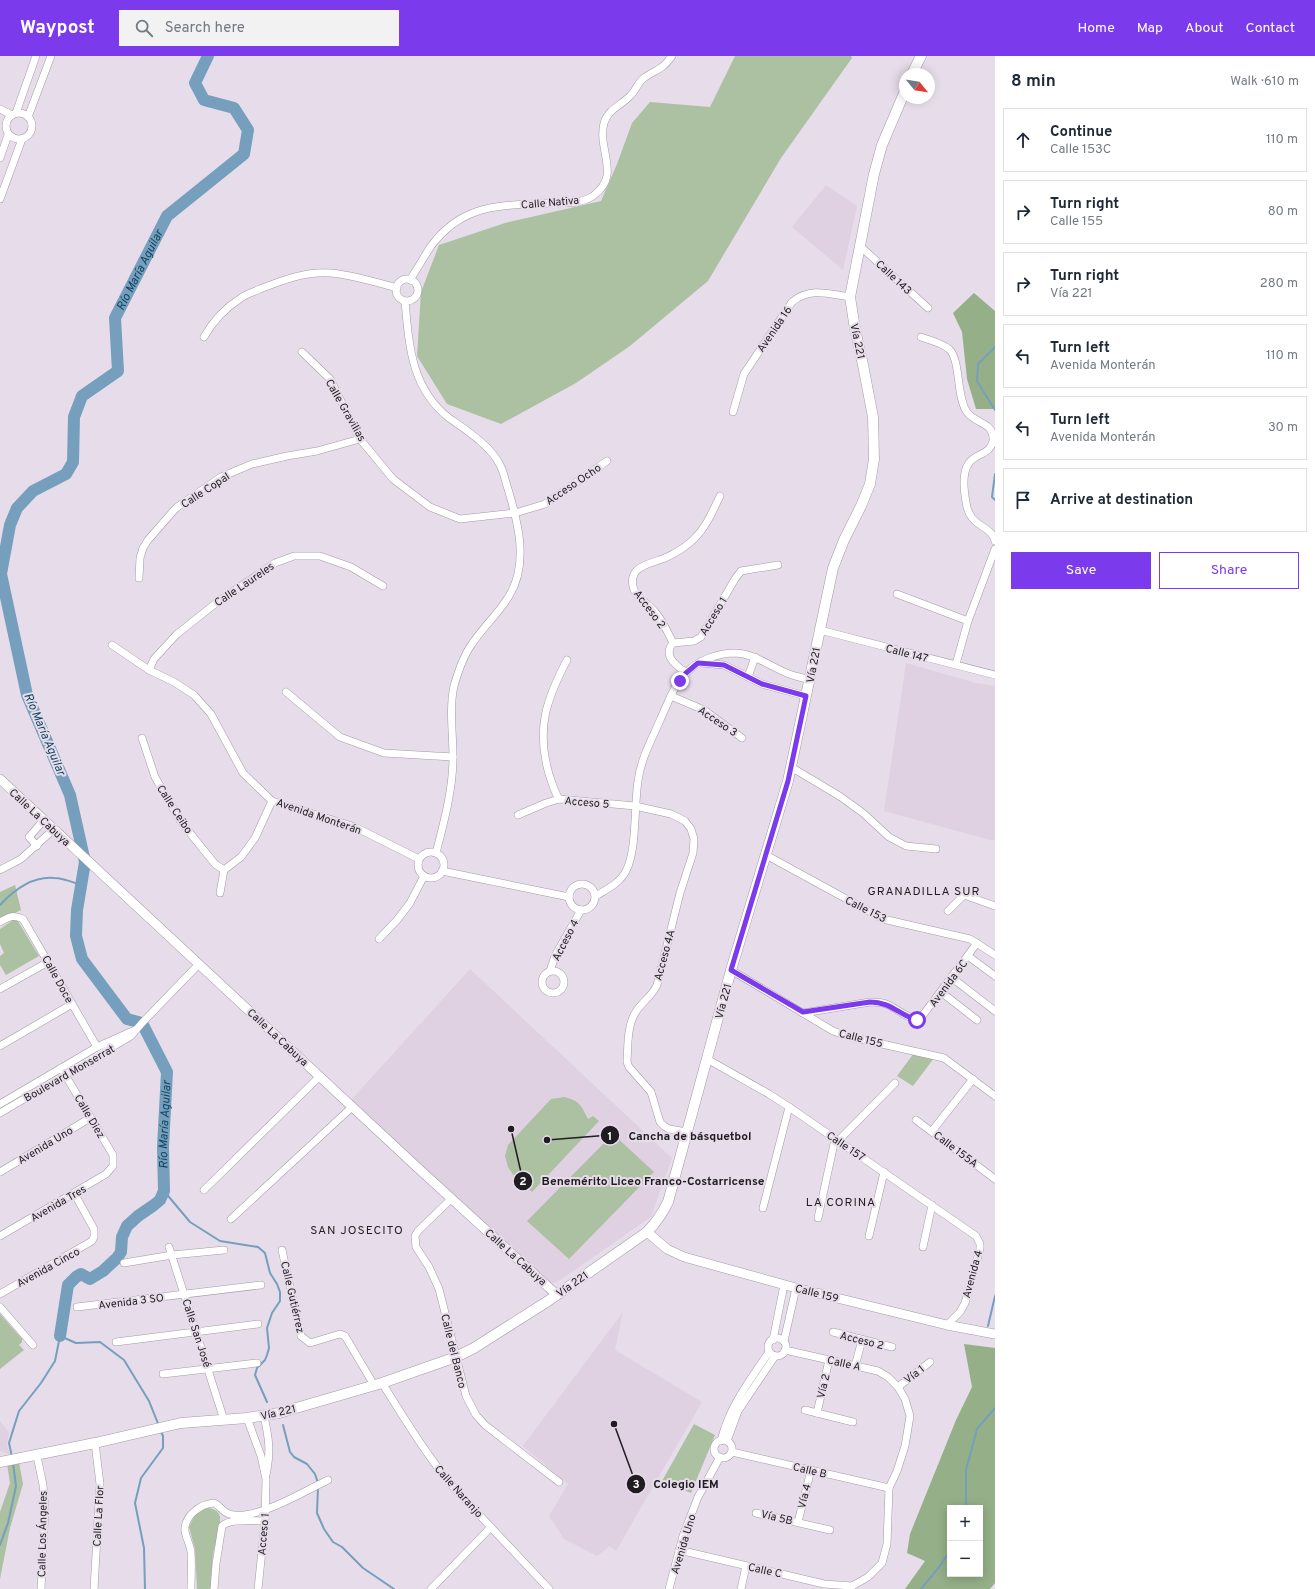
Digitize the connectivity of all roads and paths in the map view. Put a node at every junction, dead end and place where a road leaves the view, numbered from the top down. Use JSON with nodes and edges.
{"nodes":[{"id":1,"x":36,"y":56,"type":"edge"},
{"id":2,"x":51,"y":56,"type":"edge"},
{"id":3,"x":672,"y":56,"type":"edge"},
{"id":4,"x":921,"y":56,"type":"edge"},
{"id":5,"x":915,"y":68,"type":"edge"},
{"id":6,"x":899,"y":104,"type":"edge"},
{"id":7,"x":0,"y":109,"type":"edge"},
{"id":8,"x":14,"y":114,"type":"junction"},
{"id":9,"x":28,"y":117,"type":"junction"},
{"id":10,"x":3,"y":125,"type":"edge"},
{"id":11,"x":8,"y":135,"type":"junction"},
{"id":12,"x":22,"y":139,"type":"junction"},
{"id":13,"x":0,"y":158,"type":"edge"},
{"id":14,"x":0,"y":199,"type":"edge"},
{"id":15,"x":860,"y":246,"type":"junction"},
{"id":16,"x":410,"y":280,"type":"junction"},
{"id":17,"x":396,"y":288,"type":"junction"},
{"id":18,"x":850,"y":297,"type":"junction"},
{"id":19,"x":405,"y":301,"type":"junction"},
{"id":20,"x":928,"y":308,"type":"dead end"},
{"id":21,"x":204,"y":337,"type":"dead end"},
{"id":22,"x":921,"y":337,"type":"dead end"},
{"id":23,"x":302,"y":352,"type":"dead end"},
{"id":24,"x":733,"y":412,"type":"dead end"},
{"id":25,"x":360,"y":439,"type":"junction"},
{"id":26,"x":607,"y":461,"type":"dead end"},
{"id":27,"x":720,"y":496,"type":"dead end"},
{"id":28,"x":516,"y":513,"type":"junction"},
{"id":29,"x":995,"y":541,"type":"edge"},
{"id":30,"x":995,"y":549,"type":"edge"},
{"id":31,"x":778,"y":565,"type":"dead end"},
{"id":32,"x":138,"y":578,"type":"dead end"},
{"id":33,"x":383,"y":586,"type":"dead end"},
{"id":34,"x":898,"y":594,"type":"dead end"},
{"id":35,"x":968,"y":621,"type":"junction"},
{"id":36,"x":820,"y":630,"type":"junction"},
{"id":37,"x":673,"y":643,"type":"junction"},
{"id":38,"x":112,"y":645,"type":"dead end"},
{"id":39,"x":755,"y":657,"type":"junction"},
{"id":40,"x":566,"y":660,"type":"dead end"},
{"id":41,"x":698,"y":663,"type":"junction"},
{"id":42,"x":956,"y":664,"type":"junction"},
{"id":43,"x":149,"y":670,"type":"junction"},
{"id":44,"x":686,"y":673,"type":"junction"},
{"id":45,"x":995,"y":675,"type":"edge"},
{"id":46,"x":748,"y":677,"type":"junction"},
{"id":47,"x":810,"y":680,"type":"junction"},
{"id":48,"x":286,"y":692,"type":"dead end"},
{"id":49,"x":671,"y":696,"type":"junction"},
{"id":50,"x":806,"y":696,"type":"junction"},
{"id":51,"x":142,"y":738,"type":"dead end"},
{"id":52,"x":742,"y":738,"type":"dead end"},
{"id":53,"x":453,"y":757,"type":"junction"},
{"id":54,"x":791,"y":767,"type":"junction"},
{"id":55,"x":0,"y":779,"type":"edge"},
{"id":56,"x":559,"y":800,"type":"junction"},
{"id":57,"x":272,"y":801,"type":"junction"},
{"id":58,"x":635,"y":806,"type":"junction"},
{"id":59,"x":518,"y":815,"type":"dead end"},
{"id":60,"x":44,"y":820,"type":"junction"},
{"id":61,"x":54,"y":829,"type":"junction"},
{"id":62,"x":37,"y":846,"type":"junction"},
{"id":63,"x":936,"y":849,"type":"dead end"},
{"id":64,"x":436,"y":853,"type":"junction"},
{"id":65,"x":766,"y":855,"type":"junction"},
{"id":66,"x":419,"y":859,"type":"junction"},
{"id":67,"x":0,"y":870,"type":"edge"},
{"id":68,"x":224,"y":870,"type":"junction"},
{"id":69,"x":442,"y":870,"type":"junction"},
{"id":70,"x":424,"y":876,"type":"junction"},
{"id":71,"x":220,"y":892,"type":"dead end"},
{"id":72,"x":596,"y":896,"type":"junction"},
{"id":73,"x":569,"y":897,"type":"junction"},
{"id":74,"x":995,"y":906,"type":"edge"},
{"id":75,"x":580,"y":910,"type":"junction"},
{"id":76,"x":948,"y":911,"type":"dead end"},
{"id":77,"x":0,"y":922,"type":"edge"},
{"id":78,"x":379,"y":939,"type":"dead end"},
{"id":79,"x":977,"y":943,"type":"junction"},
{"id":80,"x":995,"y":954,"type":"edge"},
{"id":81,"x":968,"y":956,"type":"junction"},
{"id":82,"x":48,"y":962,"type":"junction"},
{"id":83,"x":199,"y":964,"type":"junction"},
{"id":84,"x":731,"y":970,"type":"junction"},
{"id":85,"x":550,"y":971,"type":"dead end"},
{"id":86,"x":995,"y":976,"type":"edge"},
{"id":87,"x":951,"y":978,"type":"junction"},
{"id":88,"x":0,"y":989,"type":"edge"},
{"id":89,"x":941,"y":992,"type":"junction"},
{"id":90,"x":72,"y":1004,"type":"junction"},
{"id":91,"x":995,"y":1011,"type":"edge"},
{"id":92,"x":803,"y":1012,"type":"junction"},
{"id":93,"x":977,"y":1020,"type":"dead end"},
{"id":94,"x":135,"y":1030,"type":"junction"},
{"id":95,"x":0,"y":1046,"type":"edge"},
{"id":96,"x":97,"y":1047,"type":"junction"},
{"id":97,"x":707,"y":1059,"type":"junction"},
{"id":98,"x":61,"y":1068,"type":"junction"},
{"id":99,"x":65,"y":1075,"type":"junction"},
{"id":100,"x":320,"y":1076,"type":"junction"},
{"id":101,"x":973,"y":1079,"type":"junction"},
{"id":102,"x":895,"y":1083,"type":"dead end"},
{"id":103,"x":995,"y":1096,"type":"edge"},
{"id":104,"x":0,"y":1104,"type":"edge"},
{"id":105,"x":352,"y":1107,"type":"junction"},
{"id":106,"x":789,"y":1107,"type":"junction"},
{"id":107,"x":0,"y":1113,"type":"edge"},
{"id":108,"x":90,"y":1118,"type":"junction"},
{"id":109,"x":916,"y":1120,"type":"dead end"},
{"id":110,"x":932,"y":1131,"type":"junction"},
{"id":111,"x":687,"y":1132,"type":"junction"},
{"id":112,"x":837,"y":1140,"type":"junction"},
{"id":113,"x":113,"y":1166,"type":"joint"},
{"id":114,"x":0,"y":1172,"type":"edge"},
{"id":115,"x":884,"y":1172,"type":"junction"},
{"id":116,"x":995,"y":1179,"type":"edge"},
{"id":117,"x":204,"y":1190,"type":"dead end"},
{"id":118,"x":74,"y":1193,"type":"junction"},
{"id":119,"x":451,"y":1199,"type":"junction"},
{"id":120,"x":932,"y":1205,"type":"junction"},
{"id":121,"x":763,"y":1208,"type":"dead end"},
{"id":122,"x":818,"y":1218,"type":"dead end"},
{"id":123,"x":231,"y":1219,"type":"dead end"},
{"id":124,"x":647,"y":1232,"type":"junction"},
{"id":125,"x":0,"y":1236,"type":"edge"},
{"id":126,"x":869,"y":1236,"type":"dead end"},
{"id":127,"x":978,"y":1240,"type":"joint"},
{"id":128,"x":169,"y":1247,"type":"dead end"},
{"id":129,"x":924,"y":1248,"type":"dead end"},
{"id":130,"x":224,"y":1250,"type":"dead end"},
{"id":131,"x":282,"y":1250,"type":"dead end"},
{"id":132,"x":172,"y":1255,"type":"junction"},
{"id":133,"x":124,"y":1263,"type":"dead end"},
{"id":134,"x":261,"y":1285,"type":"dead end"},
{"id":135,"x":784,"y":1285,"type":"junction"},
{"id":136,"x":796,"y":1288,"type":"junction"},
{"id":137,"x":0,"y":1294,"type":"edge"},
{"id":138,"x":184,"y":1294,"type":"junction"},
{"id":139,"x":557,"y":1295,"type":"junction"},
{"id":140,"x":0,"y":1307,"type":"edge"},
{"id":141,"x":77,"y":1307,"type":"dead end"},
{"id":142,"x":258,"y":1324,"type":"dead end"},
{"id":143,"x":947,"y":1325,"type":"junction"},
{"id":144,"x":196,"y":1332,"type":"junction"},
{"id":145,"x":833,"y":1332,"type":"dead end"},
{"id":146,"x":995,"y":1334,"type":"edge"},
{"id":147,"x":773,"y":1340,"type":"junction"},
{"id":148,"x":862,"y":1340,"type":"junction"},
{"id":149,"x":784,"y":1341,"type":"junction"},
{"id":150,"x":116,"y":1342,"type":"dead end"},
{"id":151,"x":32,"y":1345,"type":"dead end"},
{"id":152,"x":892,"y":1347,"type":"dead end"},
{"id":153,"x":785,"y":1350,"type":"junction"},
{"id":154,"x":772,"y":1354,"type":"junction"},
{"id":155,"x":456,"y":1357,"type":"junction"},
{"id":156,"x":830,"y":1360,"type":"junction"},
{"id":157,"x":930,"y":1362,"type":"dead end"},
{"id":158,"x":257,"y":1363,"type":"dead end"},
{"id":159,"x":855,"y":1366,"type":"junction"},
{"id":160,"x":208,"y":1369,"type":"junction"},
{"id":161,"x":163,"y":1374,"type":"dead end"},
{"id":162,"x":378,"y":1384,"type":"junction"},
{"id":163,"x":898,"y":1387,"type":"junction"},
{"id":164,"x":805,"y":1410,"type":"dead end"},
{"id":165,"x":817,"y":1413,"type":"junction"},
{"id":166,"x":264,"y":1416,"type":"junction"},
{"id":167,"x":246,"y":1418,"type":"junction"},
{"id":168,"x":224,"y":1420,"type":"junction"},
{"id":169,"x":853,"y":1422,"type":"dead end"},
{"id":170,"x":724,"y":1441,"type":"junction"},
{"id":171,"x":95,"y":1443,"type":"junction"},
{"id":172,"x":732,"y":1452,"type":"junction"},
{"id":173,"x":37,"y":1456,"type":"junction"},
{"id":174,"x":720,"y":1456,"type":"junction"},
{"id":175,"x":2,"y":1462,"type":"edge"},
{"id":176,"x":811,"y":1470,"type":"junction"},
{"id":177,"x":266,"y":1479,"type":"junction"},
{"id":178,"x":328,"y":1480,"type":"dead end"},
{"id":179,"x":559,"y":1482,"type":"dead end"},
{"id":180,"x":889,"y":1488,"type":"junction"},
{"id":181,"x":266,"y":1510,"type":"junction"},
{"id":182,"x":756,"y":1513,"type":"dead end"},
{"id":183,"x":266,"y":1520,"type":"junction"},
{"id":184,"x":798,"y":1522,"type":"junction"},
{"id":185,"x":491,"y":1527,"type":"junction"},
{"id":186,"x":830,"y":1530,"type":"dead end"},
{"id":187,"x":679,"y":1550,"type":"junction"},
{"id":188,"x":746,"y":1566,"type":"junction"},
{"id":189,"x":259,"y":1587,"type":"edge"},
{"id":190,"x":852,"y":1588,"type":"edge"},
{"id":191,"x":41,"y":1589,"type":"edge"},
{"id":192,"x":94,"y":1589,"type":"edge"},
{"id":193,"x":192,"y":1589,"type":"edge"},
{"id":194,"x":214,"y":1589,"type":"edge"},
{"id":195,"x":431,"y":1589,"type":"edge"},
{"id":196,"x":548,"y":1589,"type":"edge"},
{"id":197,"x":669,"y":1589,"type":"edge"},
{"id":198,"x":741,"y":1589,"type":"edge"}],
"edges":[{"from":1,"to":8,"type":"street"},
{"from":2,"to":9,"type":"street"},
{"from":3,"to":16,"type":"street","name":"Calle Nativa"},
{"from":4,"to":5,"type":"main road"},
{"from":6,"to":15,"type":"main road","name":"Vía 221"},
{"from":7,"to":8,"type":"street"},
{"from":8,"to":9,"type":"street"},
{"from":8,"to":10,"type":"street"},
{"from":9,"to":12,"type":"street"},
{"from":10,"to":11,"type":"street"},
{"from":11,"to":12,"type":"street"},
{"from":11,"to":13,"type":"street"},
{"from":12,"to":14,"type":"street"},
{"from":15,"to":18,"type":"main road","name":"Vía 221"},
{"from":15,"to":20,"type":"street","name":"Calle 143"},
{"from":16,"to":17,"type":"street"},
{"from":16,"to":19,"type":"street"},
{"from":17,"to":19,"type":"street"},
{"from":17,"to":21,"type":"street"},
{"from":18,"to":24,"type":"street","name":"Avenida 16"},
{"from":18,"to":36,"type":"main road","name":"Vía 221"},
{"from":19,"to":28,"type":"street"},
{"from":22,"to":29,"type":"street"},
{"from":23,"to":25,"type":"street","name":"Calle Gravilias"},
{"from":25,"to":28,"type":"street","name":"Calle Gravilias"},
{"from":25,"to":32,"type":"street","name":"Calle Copal"},
{"from":26,"to":28,"type":"street","name":"Acceso Ocho"},
{"from":27,"to":37,"type":"street","name":"Acceso 2"},
{"from":28,"to":53,"type":"street"},
{"from":30,"to":35,"type":"street"},
{"from":31,"to":37,"type":"street","name":"Acceso 1"},
{"from":33,"to":43,"type":"street","name":"Calle Laureles"},
{"from":34,"to":35,"type":"street"},
{"from":35,"to":42,"type":"street"},
{"from":36,"to":42,"type":"street","name":"Calle 147"},
{"from":36,"to":47,"type":"main road","name":"Vía 221"},
{"from":37,"to":44,"type":"street"},
{"from":38,"to":43,"type":"street","name":"Avenida Monterán"},
{"from":39,"to":41,"type":"street"},
{"from":39,"to":46,"type":"street"},
{"from":39,"to":47,"type":"street"},
{"from":40,"to":56,"type":"street"},
{"from":41,"to":44,"type":"street"},
{"from":41,"to":46,"type":"street"},
{"from":42,"to":45,"type":"street","name":"Calle 147"},
{"from":43,"to":57,"type":"street","name":"Avenida Monterán"},
{"from":44,"to":49,"type":"street"},
{"from":46,"to":50,"type":"street"},
{"from":47,"to":50,"type":"main road","name":"Vía 221"},
{"from":48,"to":53,"type":"street"},
{"from":49,"to":52,"type":"street","name":"Acceso 3"},
{"from":49,"to":58,"type":"street"},
{"from":50,"to":54,"type":"main road","name":"Vía 221"},
{"from":51,"to":68,"type":"street","name":"Calle Ceibo"},
{"from":53,"to":64,"type":"street"},
{"from":54,"to":63,"type":"street"},
{"from":54,"to":65,"type":"main road","name":"Vía 221"},
{"from":55,"to":60,"type":"street","name":"Calle La Cabuya"},
{"from":56,"to":58,"type":"street","name":"Acceso 5"},
{"from":56,"to":59,"type":"street","name":"Acceso 5"},
{"from":57,"to":66,"type":"street","name":"Avenida Monterán"},
{"from":57,"to":68,"type":"street"},
{"from":58,"to":72,"type":"street"},
{"from":58,"to":111,"type":"street","name":"Acceso 4A"},
{"from":60,"to":61,"type":"street","name":"Calle La Cabuya"},
{"from":60,"to":62,"type":"street"},
{"from":61,"to":62,"type":"street"},
{"from":61,"to":83,"type":"street","name":"Calle La Cabuya"},
{"from":62,"to":67,"type":"street"},
{"from":64,"to":66,"type":"street"},
{"from":64,"to":69,"type":"street"},
{"from":65,"to":79,"type":"street","name":"Calle 153"},
{"from":65,"to":84,"type":"main road","name":"Vía 221"},
{"from":66,"to":70,"type":"street"},
{"from":68,"to":71,"type":"street"},
{"from":69,"to":70,"type":"street"},
{"from":69,"to":73,"type":"street"},
{"from":70,"to":78,"type":"street"},
{"from":72,"to":73,"type":"street"},
{"from":72,"to":75,"type":"street"},
{"from":73,"to":75,"type":"street"},
{"from":74,"to":76,"type":"street"},
{"from":75,"to":85,"type":"street","name":"Acceso 4"},
{"from":77,"to":82,"type":"street","name":"Calle Doce"},
{"from":79,"to":80,"type":"street","name":"Calle 153"},
{"from":79,"to":81,"type":"street","name":"Avenida 6C"},
{"from":81,"to":86,"type":"street"},
{"from":81,"to":87,"type":"street","name":"Avenida 6C"},
{"from":82,"to":88,"type":"street"},
{"from":82,"to":90,"type":"street","name":"Calle Doce"},
{"from":83,"to":94,"type":"street","name":"Boulevard Monserrat"},
{"from":83,"to":100,"type":"street","name":"Calle La Cabuya"},
{"from":84,"to":92,"type":"street","name":"Calle 155"},
{"from":84,"to":97,"type":"main road","name":"Vía 221"},
{"from":87,"to":89,"type":"street","name":"Avenida 6C"},
{"from":87,"to":91,"type":"street"},
{"from":89,"to":92,"type":"street","name":"Avenida 6C"},
{"from":89,"to":93,"type":"street"},
{"from":90,"to":95,"type":"street"},
{"from":90,"to":96,"type":"street","name":"Calle Doce"},
{"from":92,"to":101,"type":"street","name":"Calle 155"},
{"from":94,"to":96,"type":"street","name":"Boulevard Monserrat"},
{"from":94,"to":99,"type":"street","name":"Boulevard Monserrat"},
{"from":96,"to":98,"type":"street","name":"Boulevard Monserrat"},
{"from":97,"to":106,"type":"street","name":"Calle 157"},
{"from":97,"to":111,"type":"main road","name":"Vía 221"},
{"from":98,"to":99,"type":"street","name":"Calle Diez"},
{"from":98,"to":104,"type":"street","name":"Boulevard Monserrat"},
{"from":99,"to":107,"type":"street","name":"Boulevard Monserrat"},
{"from":99,"to":108,"type":"street","name":"Calle Diez"},
{"from":100,"to":105,"type":"street","name":"Calle La Cabuya"},
{"from":100,"to":117,"type":"street"},
{"from":101,"to":103,"type":"street","name":"Calle 155"},
{"from":101,"to":110,"type":"street"},
{"from":102,"to":112,"type":"street"},
{"from":105,"to":119,"type":"street","name":"Calle La Cabuya"},
{"from":105,"to":123,"type":"street"},
{"from":106,"to":112,"type":"street","name":"Calle 157"},
{"from":106,"to":121,"type":"street"},
{"from":108,"to":113,"type":"street","name":"Calle Diez"},
{"from":108,"to":114,"type":"street","name":"Avenida Uno"},
{"from":109,"to":110,"type":"street","name":"Calle 155A"},
{"from":110,"to":116,"type":"street","name":"Calle 155A"},
{"from":111,"to":124,"type":"main road","name":"Vía 221"},
{"from":112,"to":115,"type":"street","name":"Calle 157"},
{"from":112,"to":122,"type":"street"},
{"from":113,"to":118,"type":"street","name":"Avenida Tres"},
{"from":115,"to":120,"type":"street","name":"Calle 157"},
{"from":115,"to":126,"type":"street"},
{"from":118,"to":125,"type":"street","name":"Avenida Tres"},
{"from":118,"to":137,"type":"street","name":"Avenida Cinco"},
{"from":119,"to":139,"type":"street","name":"Calle La Cabuya"},
{"from":119,"to":155,"type":"street","name":"Calle del Banco"},
{"from":120,"to":127,"type":"street","name":"Calle 157"},
{"from":120,"to":129,"type":"street"},
{"from":124,"to":135,"type":"street","name":"Calle 159"},
{"from":124,"to":139,"type":"main road","name":"Vía 221"},
{"from":127,"to":143,"type":"street","name":"Avenida 4"},
{"from":128,"to":132,"type":"street","name":"Calle San José"},
{"from":130,"to":132,"type":"street"},
{"from":131,"to":162,"type":"street","name":"Calle Gutiérrez"},
{"from":132,"to":133,"type":"street"},
{"from":132,"to":138,"type":"street","name":"Calle San José"},
{"from":134,"to":138,"type":"street","name":"Avenida 3 SO"},
{"from":135,"to":136,"type":"street","name":"Calle 159"},
{"from":135,"to":147,"type":"street"},
{"from":136,"to":143,"type":"street","name":"Calle 159"},
{"from":136,"to":149,"type":"street"},
{"from":138,"to":141,"type":"street","name":"Avenida 3 SO"},
{"from":138,"to":144,"type":"street","name":"Calle San José"},
{"from":139,"to":155,"type":"main road","name":"Vía 221"},
{"from":140,"to":151,"type":"street"},
{"from":142,"to":144,"type":"street"},
{"from":143,"to":146,"type":"street","name":"Calle 159"},
{"from":144,"to":150,"type":"street"},
{"from":144,"to":160,"type":"street","name":"Calle San José"},
{"from":145,"to":148,"type":"street","name":"Acceso 2"},
{"from":147,"to":149,"type":"street"},
{"from":147,"to":154,"type":"street"},
{"from":148,"to":152,"type":"street","name":"Acceso 2"},
{"from":148,"to":159,"type":"street"},
{"from":149,"to":153,"type":"street"},
{"from":153,"to":154,"type":"street"},
{"from":153,"to":156,"type":"street","name":"Calle A"},
{"from":154,"to":170,"type":"street"},
{"from":155,"to":162,"type":"main road","name":"Vía 221"},
{"from":155,"to":179,"type":"street","name":"Calle del Banco"},
{"from":156,"to":159,"type":"street","name":"Calle A"},
{"from":156,"to":165,"type":"street","name":"Vía 2"},
{"from":157,"to":163,"type":"street","name":"Vía 1"},
{"from":158,"to":160,"type":"street"},
{"from":159,"to":163,"type":"street","name":"Calle A"},
{"from":160,"to":161,"type":"street"},
{"from":160,"to":168,"type":"street","name":"Calle San José"},
{"from":162,"to":166,"type":"main road","name":"Vía 221"},
{"from":162,"to":185,"type":"street","name":"Calle Naranjo"},
{"from":163,"to":180,"type":"street"},
{"from":164,"to":165,"type":"street"},
{"from":165,"to":169,"type":"street"},
{"from":166,"to":167,"type":"main road","name":"Vía 221"},
{"from":166,"to":177,"type":"street","name":"Acceso 1"},
{"from":167,"to":168,"type":"main road","name":"Vía 221"},
{"from":167,"to":177,"type":"street","name":"Acceso 1"},
{"from":168,"to":171,"type":"main road","name":"Vía 221"},
{"from":170,"to":172,"type":"street"},
{"from":170,"to":174,"type":"street"},
{"from":171,"to":173,"type":"main road","name":"Vía 221"},
{"from":171,"to":192,"type":"street","name":"Calle La Flor"},
{"from":172,"to":174,"type":"street"},
{"from":172,"to":176,"type":"street","name":"Calle B"},
{"from":173,"to":175,"type":"main road","name":"Vía 221"},
{"from":173,"to":191,"type":"street","name":"Calle Los Ángeles"},
{"from":174,"to":187,"type":"street","name":"Avenida Uno"},
{"from":176,"to":180,"type":"street","name":"Calle B"},
{"from":176,"to":184,"type":"street","name":"Vía 4"},
{"from":177,"to":181,"type":"street","name":"Acceso 1"},
{"from":178,"to":181,"type":"street"},
{"from":180,"to":190,"type":"street"},
{"from":181,"to":183,"type":"street","name":"Acceso 1"},
{"from":181,"to":193,"type":"street"},
{"from":182,"to":184,"type":"street","name":"Vía 5B"},
{"from":183,"to":189,"type":"street","name":"Acceso 1"},
{"from":183,"to":194,"type":"street"},
{"from":184,"to":186,"type":"street","name":"Vía 5B"},
{"from":185,"to":195,"type":"street"},
{"from":185,"to":196,"type":"street","name":"Calle Naranjo"},
{"from":187,"to":188,"type":"street","name":"Calle C"},
{"from":187,"to":197,"type":"street","name":"Avenida Uno"},
{"from":188,"to":190,"type":"street","name":"Calle C"},
{"from":188,"to":198,"type":"street"}]}
